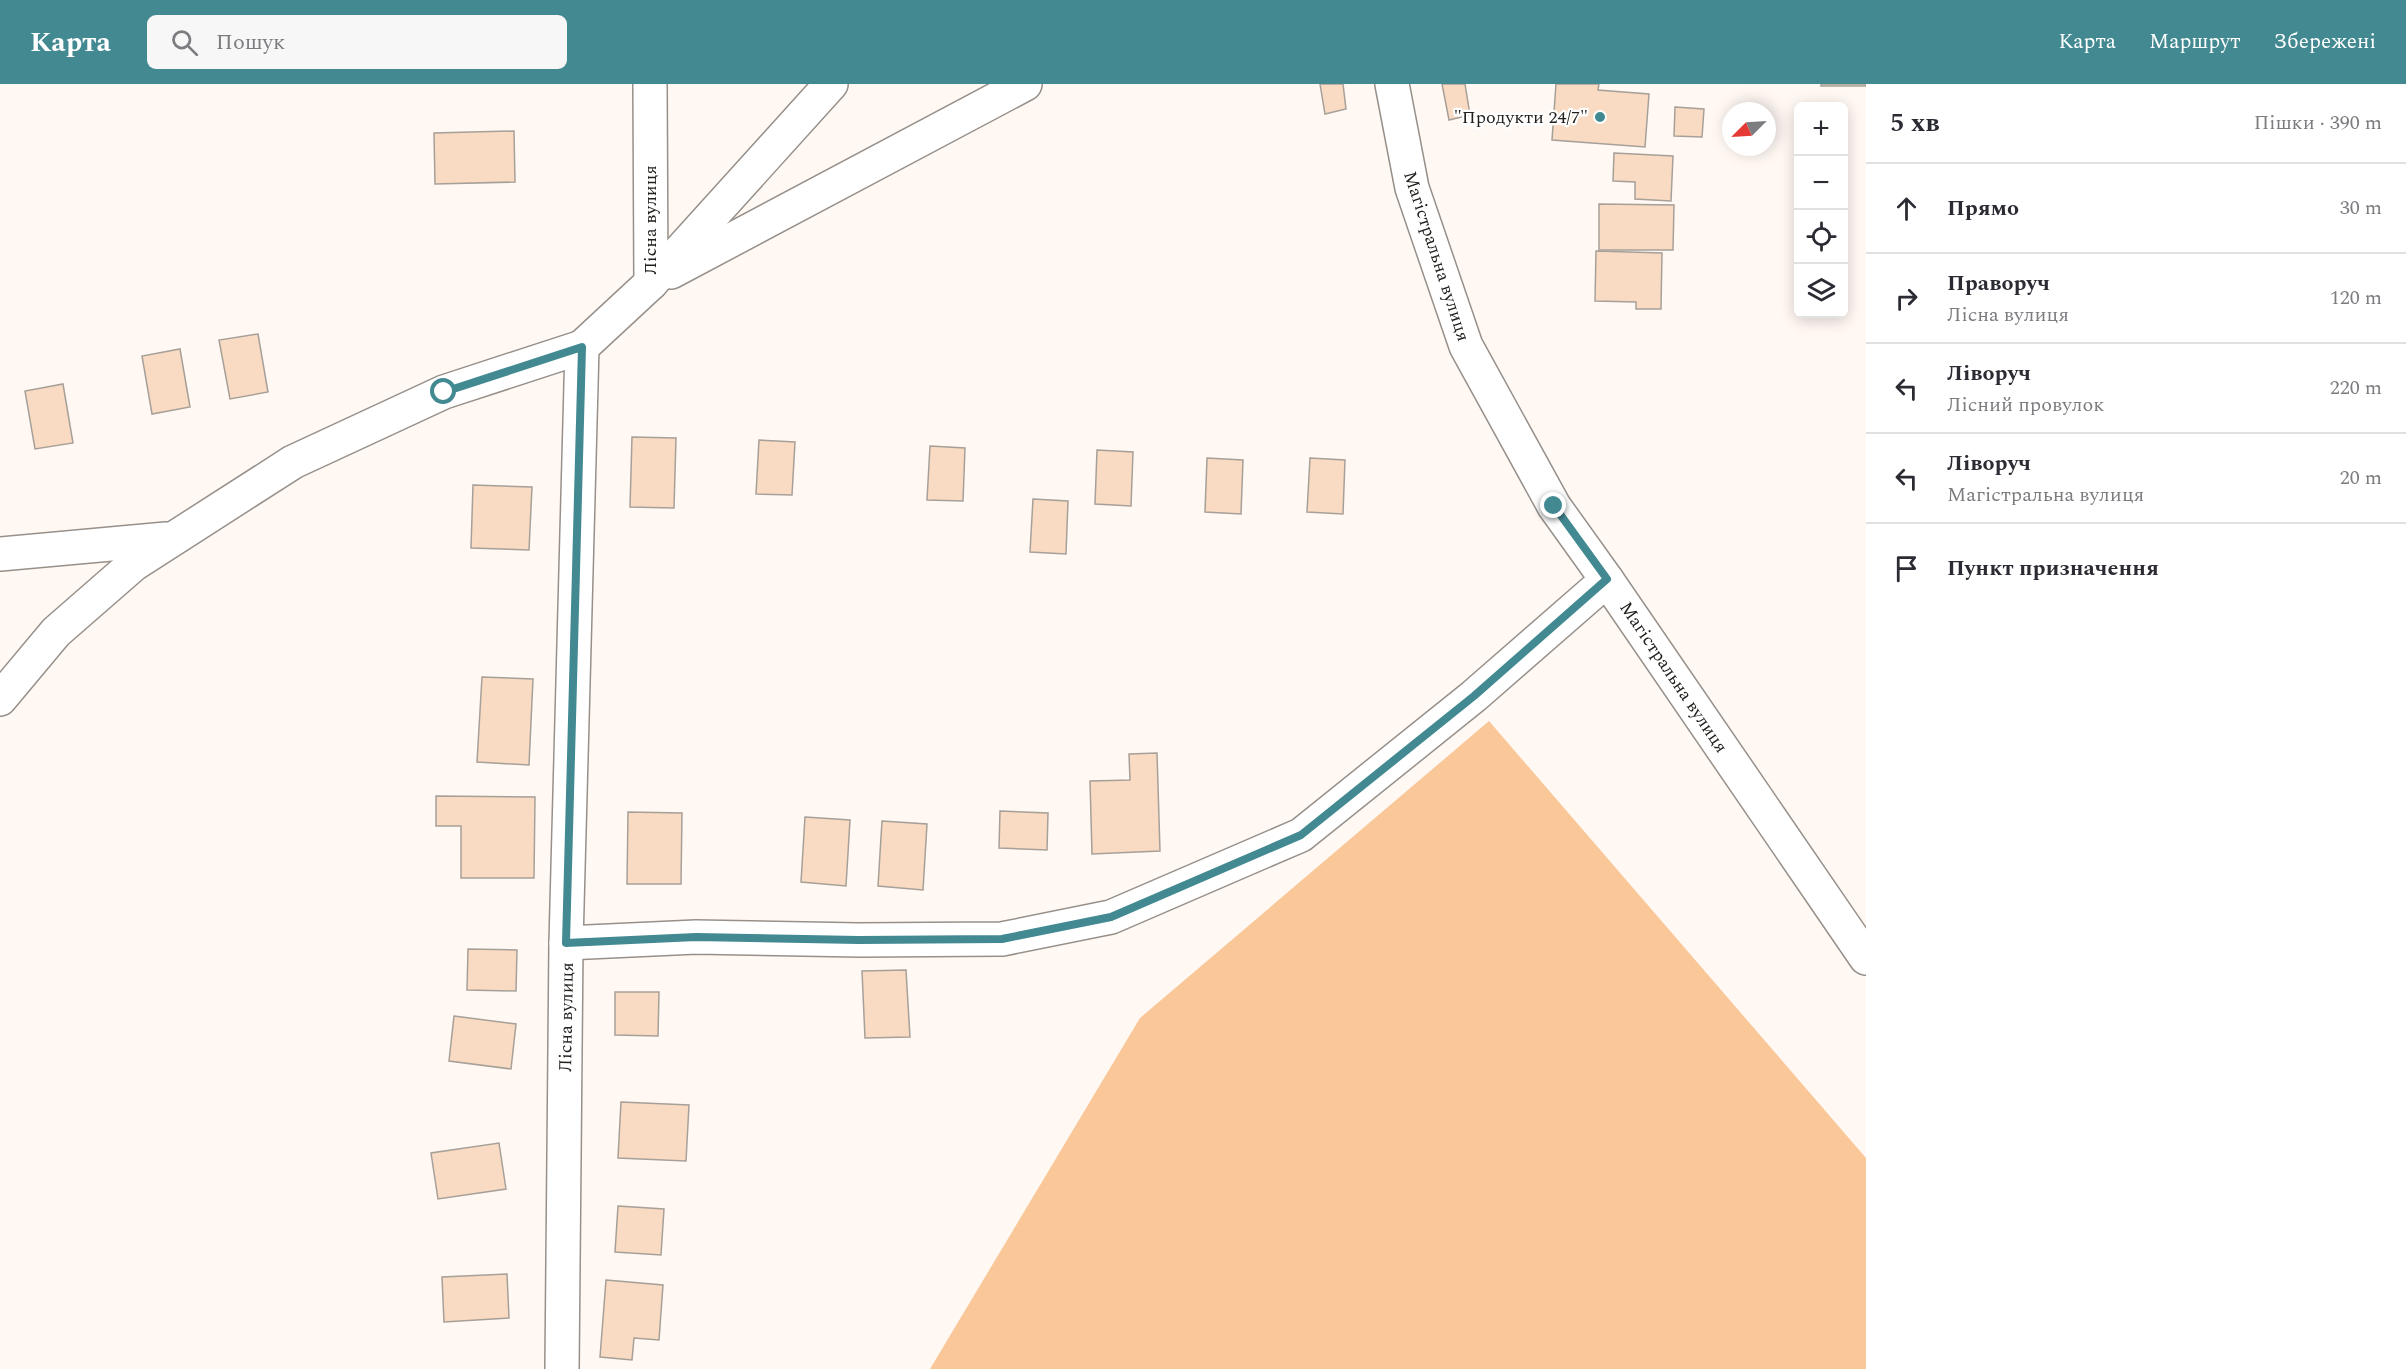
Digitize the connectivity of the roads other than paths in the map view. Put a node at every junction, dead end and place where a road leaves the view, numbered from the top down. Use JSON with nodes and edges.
{"nodes":[{"id":1,"x":650,"y":84,"type":"edge"},
{"id":2,"x":831,"y":84,"type":"edge"},
{"id":3,"x":1392,"y":84,"type":"edge"},
{"id":4,"x":1018,"y":86,"type":"edge"},
{"id":5,"x":651,"y":283,"type":"junction"},
{"id":6,"x":582,"y":347,"type":"junction"},
{"id":7,"x":172,"y":539,"type":"junction"},
{"id":8,"x":0,"y":554,"type":"edge"},
{"id":9,"x":1607,"y":579,"type":"junction"},
{"id":10,"x":0,"y":699,"type":"edge"},
{"id":11,"x":566,"y":943,"type":"junction"},
{"id":12,"x":1866,"y":958,"type":"edge"},
{"id":13,"x":562,"y":1369,"type":"edge"}],
"edges":[{"from":1,"to":5,"type":"street","name":"Лісна вулиця"},
{"from":2,"to":5,"type":"street"},
{"from":3,"to":9,"type":"street","name":"Магістральна вулиця"},
{"from":4,"to":5,"type":"street"},
{"from":5,"to":6,"type":"street","name":"Лісна вулиця"},
{"from":6,"to":7,"type":"street"},
{"from":6,"to":11,"type":"street","name":"Лісна вулиця"},
{"from":7,"to":8,"type":"street"},
{"from":7,"to":10,"type":"street"},
{"from":9,"to":11,"type":"street"},
{"from":9,"to":12,"type":"street","name":"Магістральна вулиця"},
{"from":11,"to":13,"type":"street","name":"Лісна вулиця"}]}
